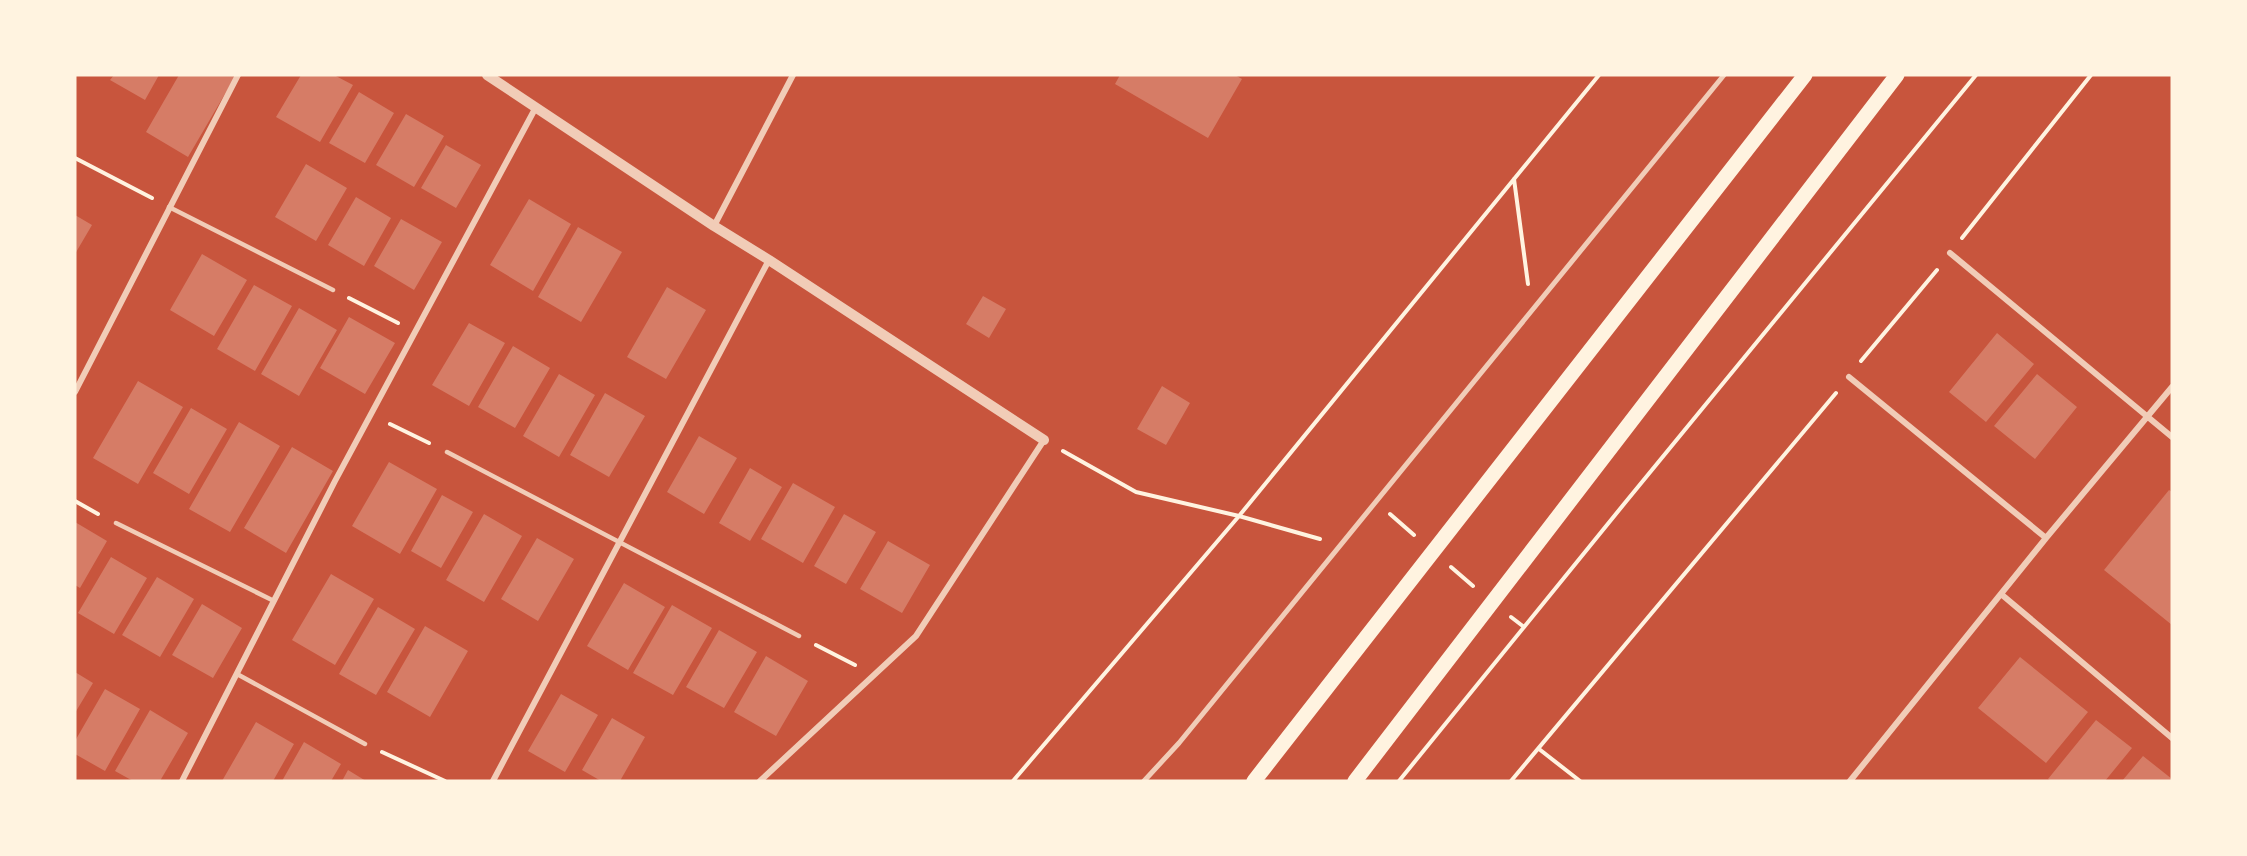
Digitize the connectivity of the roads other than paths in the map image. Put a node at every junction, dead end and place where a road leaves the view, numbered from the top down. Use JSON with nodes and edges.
{"nodes":[{"id":1,"x":238,"y":75,"type":"edge"},
{"id":2,"x":487,"y":75,"type":"edge"},
{"id":3,"x":793,"y":75,"type":"edge"},
{"id":4,"x":1724,"y":75,"type":"edge"},
{"id":5,"x":1805,"y":75,"type":"edge"},
{"id":6,"x":1897,"y":75,"type":"edge"},
{"id":7,"x":536,"y":107,"type":"junction"},
{"id":8,"x":170,"y":207,"type":"junction"},
{"id":9,"x":714,"y":226,"type":"junction"},
{"id":10,"x":1950,"y":253,"type":"road end"},
{"id":11,"x":769,"y":260,"type":"junction"},
{"id":12,"x":333,"y":290,"type":"road end"},
{"id":13,"x":1849,"y":376,"type":"road end"},
{"id":14,"x":2172,"y":387,"type":"edge"},
{"id":15,"x":75,"y":392,"type":"edge"},
{"id":16,"x":2147,"y":417,"type":"junction"},
{"id":17,"x":2172,"y":437,"type":"edge"},
{"id":18,"x":1044,"y":440,"type":"joint"},
{"id":19,"x":447,"y":452,"type":"road end"},
{"id":20,"x":116,"y":523,"type":"road end"},
{"id":21,"x":2046,"y":538,"type":"junction"},
{"id":22,"x":619,"y":543,"type":"junction"},
{"id":23,"x":2001,"y":594,"type":"junction"},
{"id":24,"x":274,"y":601,"type":"junction"},
{"id":25,"x":799,"y":636,"type":"road end"},
{"id":26,"x":237,"y":674,"type":"junction"},
{"id":27,"x":2172,"y":738,"type":"edge"},
{"id":28,"x":365,"y":744,"type":"road end"},
{"id":29,"x":182,"y":781,"type":"edge"},
{"id":30,"x":493,"y":781,"type":"edge"},
{"id":31,"x":760,"y":781,"type":"edge"},
{"id":32,"x":1144,"y":781,"type":"edge"},
{"id":33,"x":1254,"y":781,"type":"edge"},
{"id":34,"x":1355,"y":781,"type":"edge"},
{"id":35,"x":1850,"y":781,"type":"edge"}],
"edges":[{"from":1,"to":8,"type":"street"},
{"from":2,"to":7,"type":"street"},
{"from":3,"to":9,"type":"street"},
{"from":4,"to":32,"type":"street"},
{"from":5,"to":33,"type":"main road"},
{"from":6,"to":34,"type":"main road"},
{"from":7,"to":9,"type":"street"},
{"from":7,"to":24,"type":"street"},
{"from":8,"to":12,"type":"lane"},
{"from":8,"to":15,"type":"street"},
{"from":9,"to":11,"type":"street"},
{"from":10,"to":16,"type":"street"},
{"from":11,"to":18,"type":"street"},
{"from":11,"to":22,"type":"street"},
{"from":13,"to":21,"type":"street"},
{"from":14,"to":16,"type":"street"},
{"from":16,"to":17,"type":"street"},
{"from":16,"to":21,"type":"street"},
{"from":18,"to":31,"type":"street"},
{"from":19,"to":22,"type":"lane"},
{"from":20,"to":24,"type":"lane"},
{"from":21,"to":23,"type":"street"},
{"from":22,"to":25,"type":"lane"},
{"from":22,"to":30,"type":"street"},
{"from":23,"to":27,"type":"street"},
{"from":23,"to":35,"type":"street"},
{"from":24,"to":26,"type":"street"},
{"from":26,"to":28,"type":"lane"},
{"from":26,"to":29,"type":"street"}]}
